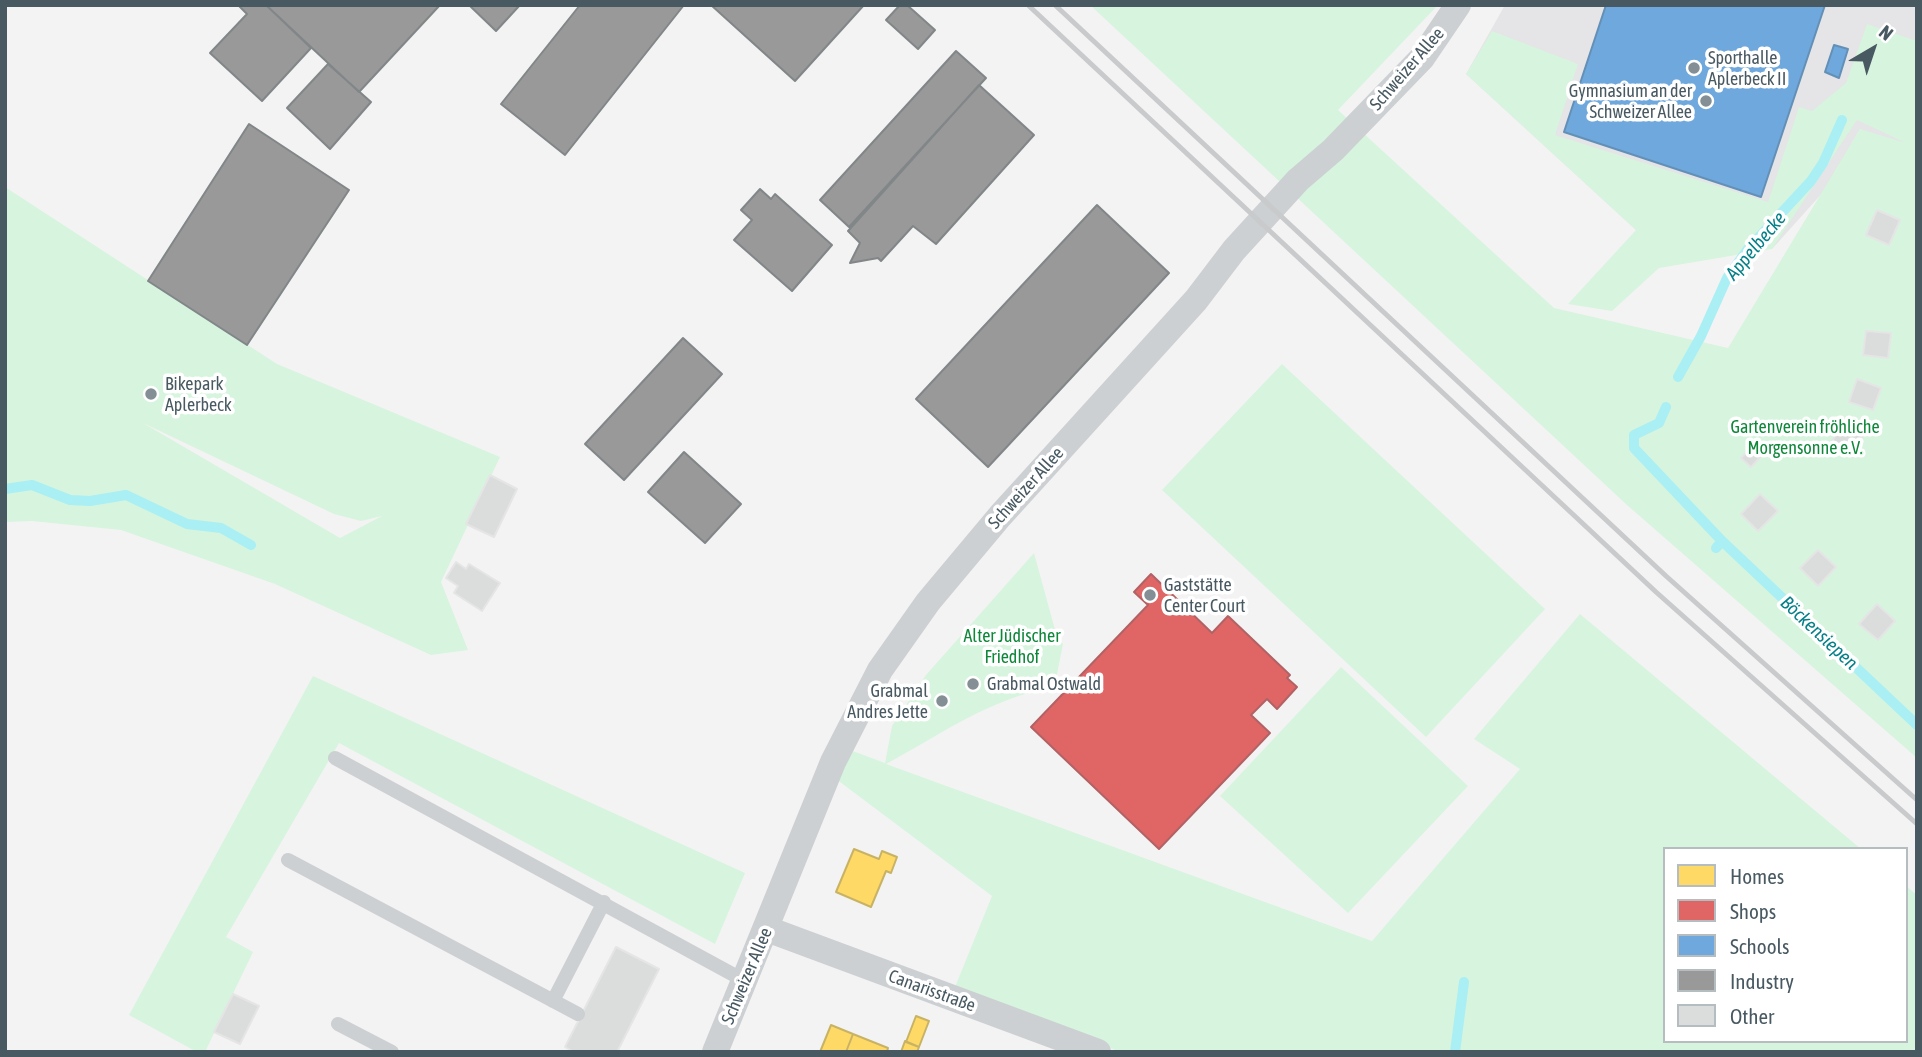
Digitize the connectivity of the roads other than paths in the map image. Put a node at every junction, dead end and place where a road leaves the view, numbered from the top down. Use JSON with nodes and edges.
{"nodes":[{"id":1,"x":1458,"y":5,"type":"edge"},
{"id":2,"x":335,"y":758,"type":"dead end"},
{"id":3,"x":288,"y":860,"type":"dead end"},
{"id":4,"x":604,"y":902,"type":"junction"},
{"id":5,"x":767,"y":929,"type":"junction"},
{"id":6,"x":745,"y":981,"type":"junction"},
{"id":7,"x":553,"y":1001,"type":"junction"},
{"id":8,"x":578,"y":1014,"type":"dead end"},
{"id":9,"x":338,"y":1024,"type":"dead end"},
{"id":10,"x":392,"y":1052,"type":"edge"},
{"id":11,"x":715,"y":1052,"type":"edge"},
{"id":12,"x":1098,"y":1052,"type":"edge"}],
"edges":[{"from":1,"to":5,"type":"street","name":"Schweizer Allee"},
{"from":2,"to":4,"type":"lane"},
{"from":3,"to":7,"type":"lane"},
{"from":4,"to":6,"type":"lane"},
{"from":4,"to":7,"type":"lane"},
{"from":5,"to":6,"type":"street","name":"Schweizer Allee"},
{"from":5,"to":12,"type":"street","name":"Canarisstraße"},
{"from":6,"to":11,"type":"street","name":"Schweizer Allee"},
{"from":7,"to":8,"type":"lane"},
{"from":9,"to":10,"type":"lane"}]}
